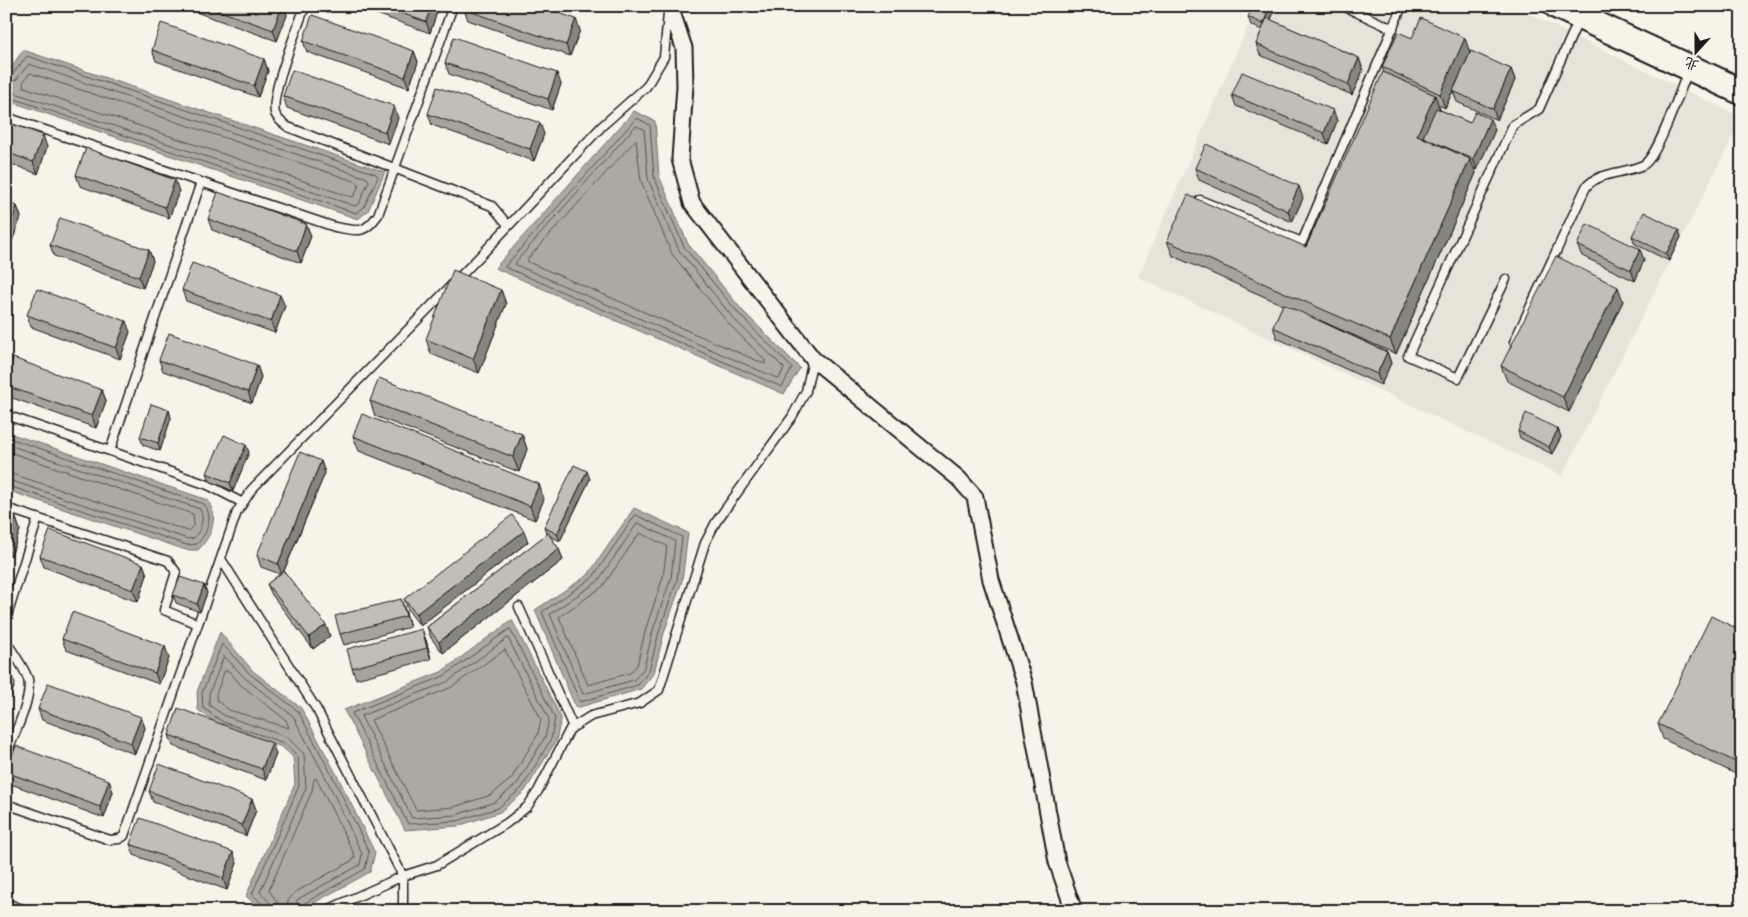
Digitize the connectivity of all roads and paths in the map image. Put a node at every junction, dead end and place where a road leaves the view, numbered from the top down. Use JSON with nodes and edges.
{"nodes":[{"id":1,"x":305,"y":6,"type":"edge"},
{"id":2,"x":453,"y":6,"type":"edge"},
{"id":3,"x":669,"y":6,"type":"edge"},
{"id":4,"x":1343,"y":6,"type":"edge"},
{"id":5,"x":1402,"y":6,"type":"edge"},
{"id":6,"x":1557,"y":6,"type":"edge"},
{"id":7,"x":1580,"y":17,"type":"junction"},
{"id":8,"x":1393,"y":29,"type":"junction"},
{"id":9,"x":1690,"y":67,"type":"junction"},
{"id":10,"x":1742,"y":92,"type":"edge"},
{"id":11,"x":6,"y":118,"type":"edge"},
{"id":12,"x":395,"y":167,"type":"junction"},
{"id":13,"x":201,"y":182,"type":"junction"},
{"id":14,"x":1200,"y":200,"type":"edge"},
{"id":15,"x":508,"y":226,"type":"junction"},
{"id":16,"x":1506,"y":279,"type":"dead end"},
{"id":17,"x":1509,"y":353,"type":"edge"},
{"id":18,"x":813,"y":359,"type":"junction"},
{"id":19,"x":6,"y":415,"type":"edge"},
{"id":20,"x":110,"y":451,"type":"junction"},
{"id":21,"x":243,"y":503,"type":"junction"},
{"id":22,"x":6,"y":508,"type":"edge"},
{"id":23,"x":38,"y":518,"type":"junction"},
{"id":24,"x":221,"y":559,"type":"junction"},
{"id":25,"x":519,"y":607,"type":"dead end"},
{"id":26,"x":6,"y":619,"type":"edge"},
{"id":27,"x":198,"y":624,"type":"junction"},
{"id":28,"x":6,"y":641,"type":"edge"},
{"id":29,"x":573,"y":727,"type":"junction"},
{"id":30,"x":6,"y":755,"type":"edge"},
{"id":31,"x":6,"y":804,"type":"edge"},
{"id":32,"x":403,"y":876,"type":"junction"},
{"id":33,"x":6,"y":904,"type":"edge"},
{"id":34,"x":27,"y":911,"type":"edge"},
{"id":35,"x":325,"y":911,"type":"edge"},
{"id":36,"x":403,"y":911,"type":"edge"},
{"id":37,"x":1074,"y":911,"type":"edge"}],
"edges":[{"from":1,"to":12,"type":"lane"},
{"from":2,"to":12,"type":"lane"},
{"from":3,"to":15,"type":"lane"},
{"from":3,"to":18,"type":"street"},
{"from":4,"to":8,"type":"lane"},
{"from":5,"to":8,"type":"lane"},
{"from":6,"to":7,"type":"highway"},
{"from":7,"to":9,"type":"highway"},
{"from":7,"to":16,"type":"lane"},
{"from":8,"to":14,"type":"lane"},
{"from":9,"to":10,"type":"highway"},
{"from":9,"to":17,"type":"lane"},
{"from":11,"to":13,"type":"lane"},
{"from":12,"to":13,"type":"lane"},
{"from":12,"to":15,"type":"lane"},
{"from":13,"to":20,"type":"lane"},
{"from":15,"to":21,"type":"lane"},
{"from":18,"to":29,"type":"lane"},
{"from":18,"to":37,"type":"street"},
{"from":19,"to":20,"type":"lane"},
{"from":20,"to":21,"type":"lane"},
{"from":21,"to":24,"type":"lane"},
{"from":22,"to":23,"type":"lane"},
{"from":23,"to":26,"type":"lane"},
{"from":23,"to":27,"type":"lane"},
{"from":24,"to":27,"type":"lane"},
{"from":24,"to":32,"type":"lane"},
{"from":25,"to":29,"type":"lane"},
{"from":27,"to":31,"type":"lane"},
{"from":28,"to":30,"type":"lane"},
{"from":29,"to":32,"type":"lane"},
{"from":32,"to":35,"type":"lane"},
{"from":32,"to":36,"type":"lane"},
{"from":33,"to":34,"type":"lane"}]}
